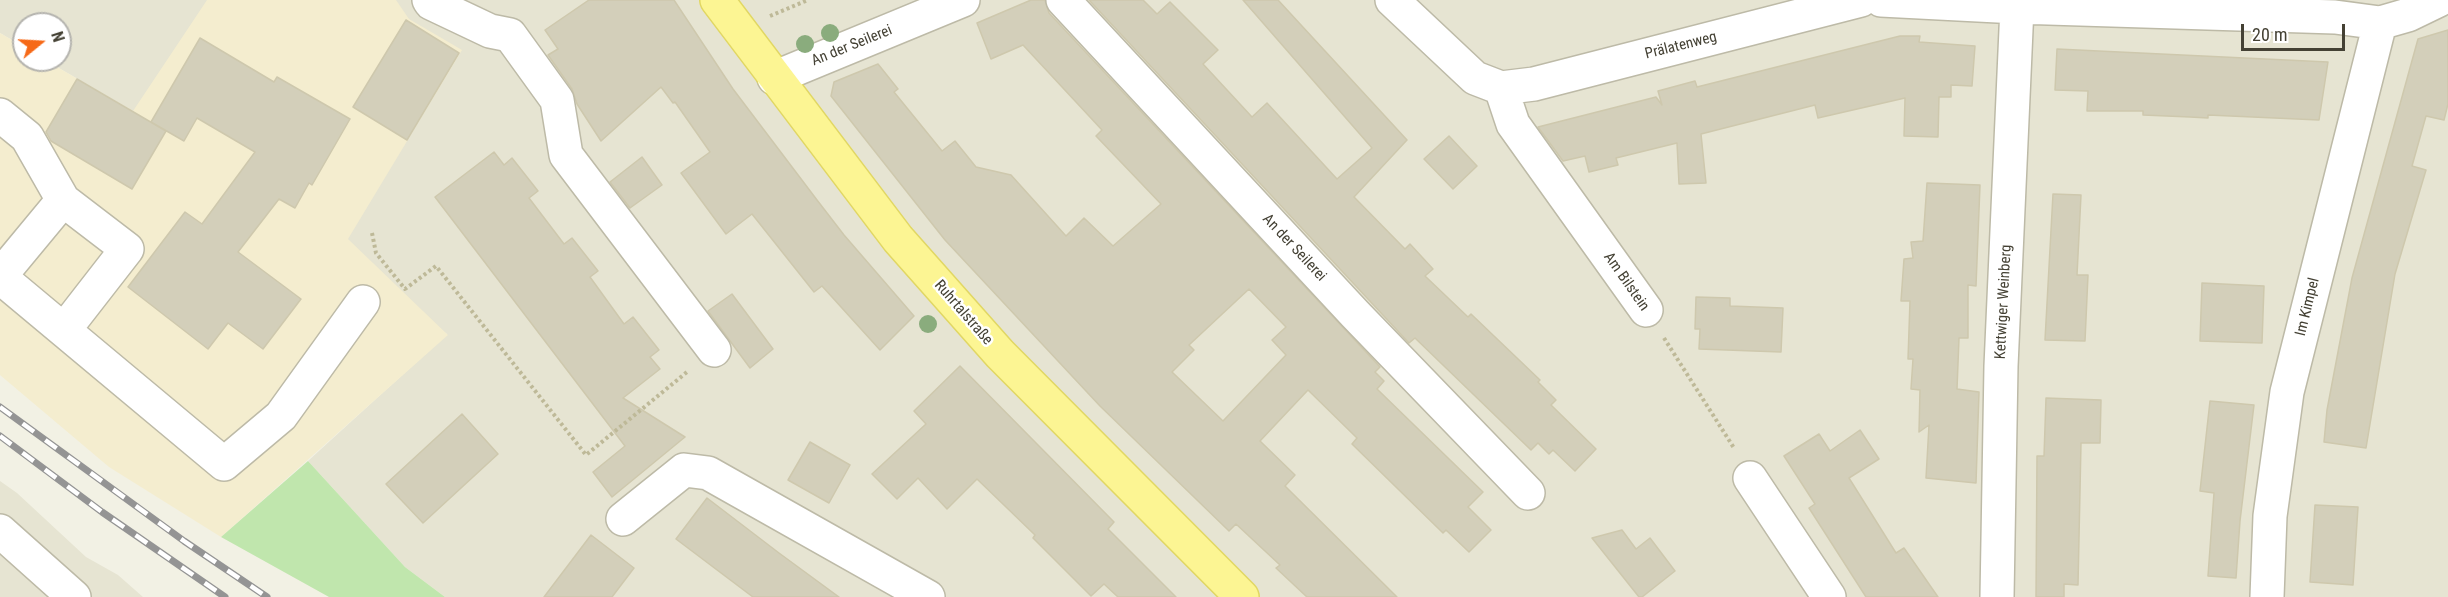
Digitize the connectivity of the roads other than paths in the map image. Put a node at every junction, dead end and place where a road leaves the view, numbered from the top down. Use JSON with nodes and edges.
{"nodes":[{"id":1,"x":429,"y":0,"type":"edge"},
{"id":2,"x":717,"y":0,"type":"edge"},
{"id":3,"x":963,"y":0,"type":"edge"},
{"id":4,"x":1063,"y":0,"type":"edge"},
{"id":5,"x":1392,"y":0,"type":"edge"},
{"id":6,"x":1860,"y":0,"type":"edge"},
{"id":7,"x":1881,"y":0,"type":"edge"},
{"id":8,"x":2439,"y":0,"type":"edge"},
{"id":9,"x":2017,"y":7,"type":"junction"},
{"id":10,"x":2380,"y":23,"type":"junction"},
{"id":11,"x":774,"y":78,"type":"junction"},
{"id":12,"x":1501,"y":88,"type":"junction"},
{"id":13,"x":0,"y":115,"type":"edge"},
{"id":14,"x":63,"y":200,"type":"junction"},
{"id":15,"x":0,"y":276,"type":"edge"},
{"id":16,"x":363,"y":302,"type":"dead end"},
{"id":17,"x":1646,"y":310,"type":"road end"},
{"id":18,"x":64,"y":330,"type":"junction"},
{"id":19,"x":714,"y":350,"type":"road end"},
{"id":20,"x":1750,"y":478,"type":"road end"},
{"id":21,"x":1528,"y":493,"type":"dead end"},
{"id":22,"x":623,"y":519,"type":"dead end"},
{"id":23,"x":0,"y":531,"type":"edge"},
{"id":24,"x":74,"y":597,"type":"edge"},
{"id":25,"x":928,"y":597,"type":"edge"},
{"id":26,"x":1242,"y":597,"type":"edge"},
{"id":27,"x":1829,"y":597,"type":"edge"},
{"id":28,"x":1996,"y":597,"type":"edge"},
{"id":29,"x":2266,"y":597,"type":"edge"}],
"edges":[{"from":1,"to":19,"type":"street"},
{"from":2,"to":11,"type":"main road","name":"Ruhrtalstraße"},
{"from":3,"to":11,"type":"street","name":"An der Seilerei"},
{"from":4,"to":21,"type":"street","name":"An der Seilerei"},
{"from":5,"to":12,"type":"street"},
{"from":6,"to":12,"type":"street","name":"Prälatenweg"},
{"from":7,"to":9,"type":"street"},
{"from":8,"to":10,"type":"street"},
{"from":9,"to":10,"type":"street"},
{"from":9,"to":28,"type":"street","name":"Kettwiger Weinberg"},
{"from":10,"to":29,"type":"street","name":"Im Kimpel"},
{"from":11,"to":26,"type":"main road","name":"Ruhrtalstraße"},
{"from":12,"to":17,"type":"street","name":"Am Bilstein"},
{"from":13,"to":14,"type":"street"},
{"from":14,"to":15,"type":"street"},
{"from":14,"to":18,"type":"street"},
{"from":15,"to":18,"type":"street"},
{"from":16,"to":18,"type":"street"},
{"from":20,"to":27,"type":"street"},
{"from":22,"to":25,"type":"street"},
{"from":23,"to":24,"type":"street"}]}
